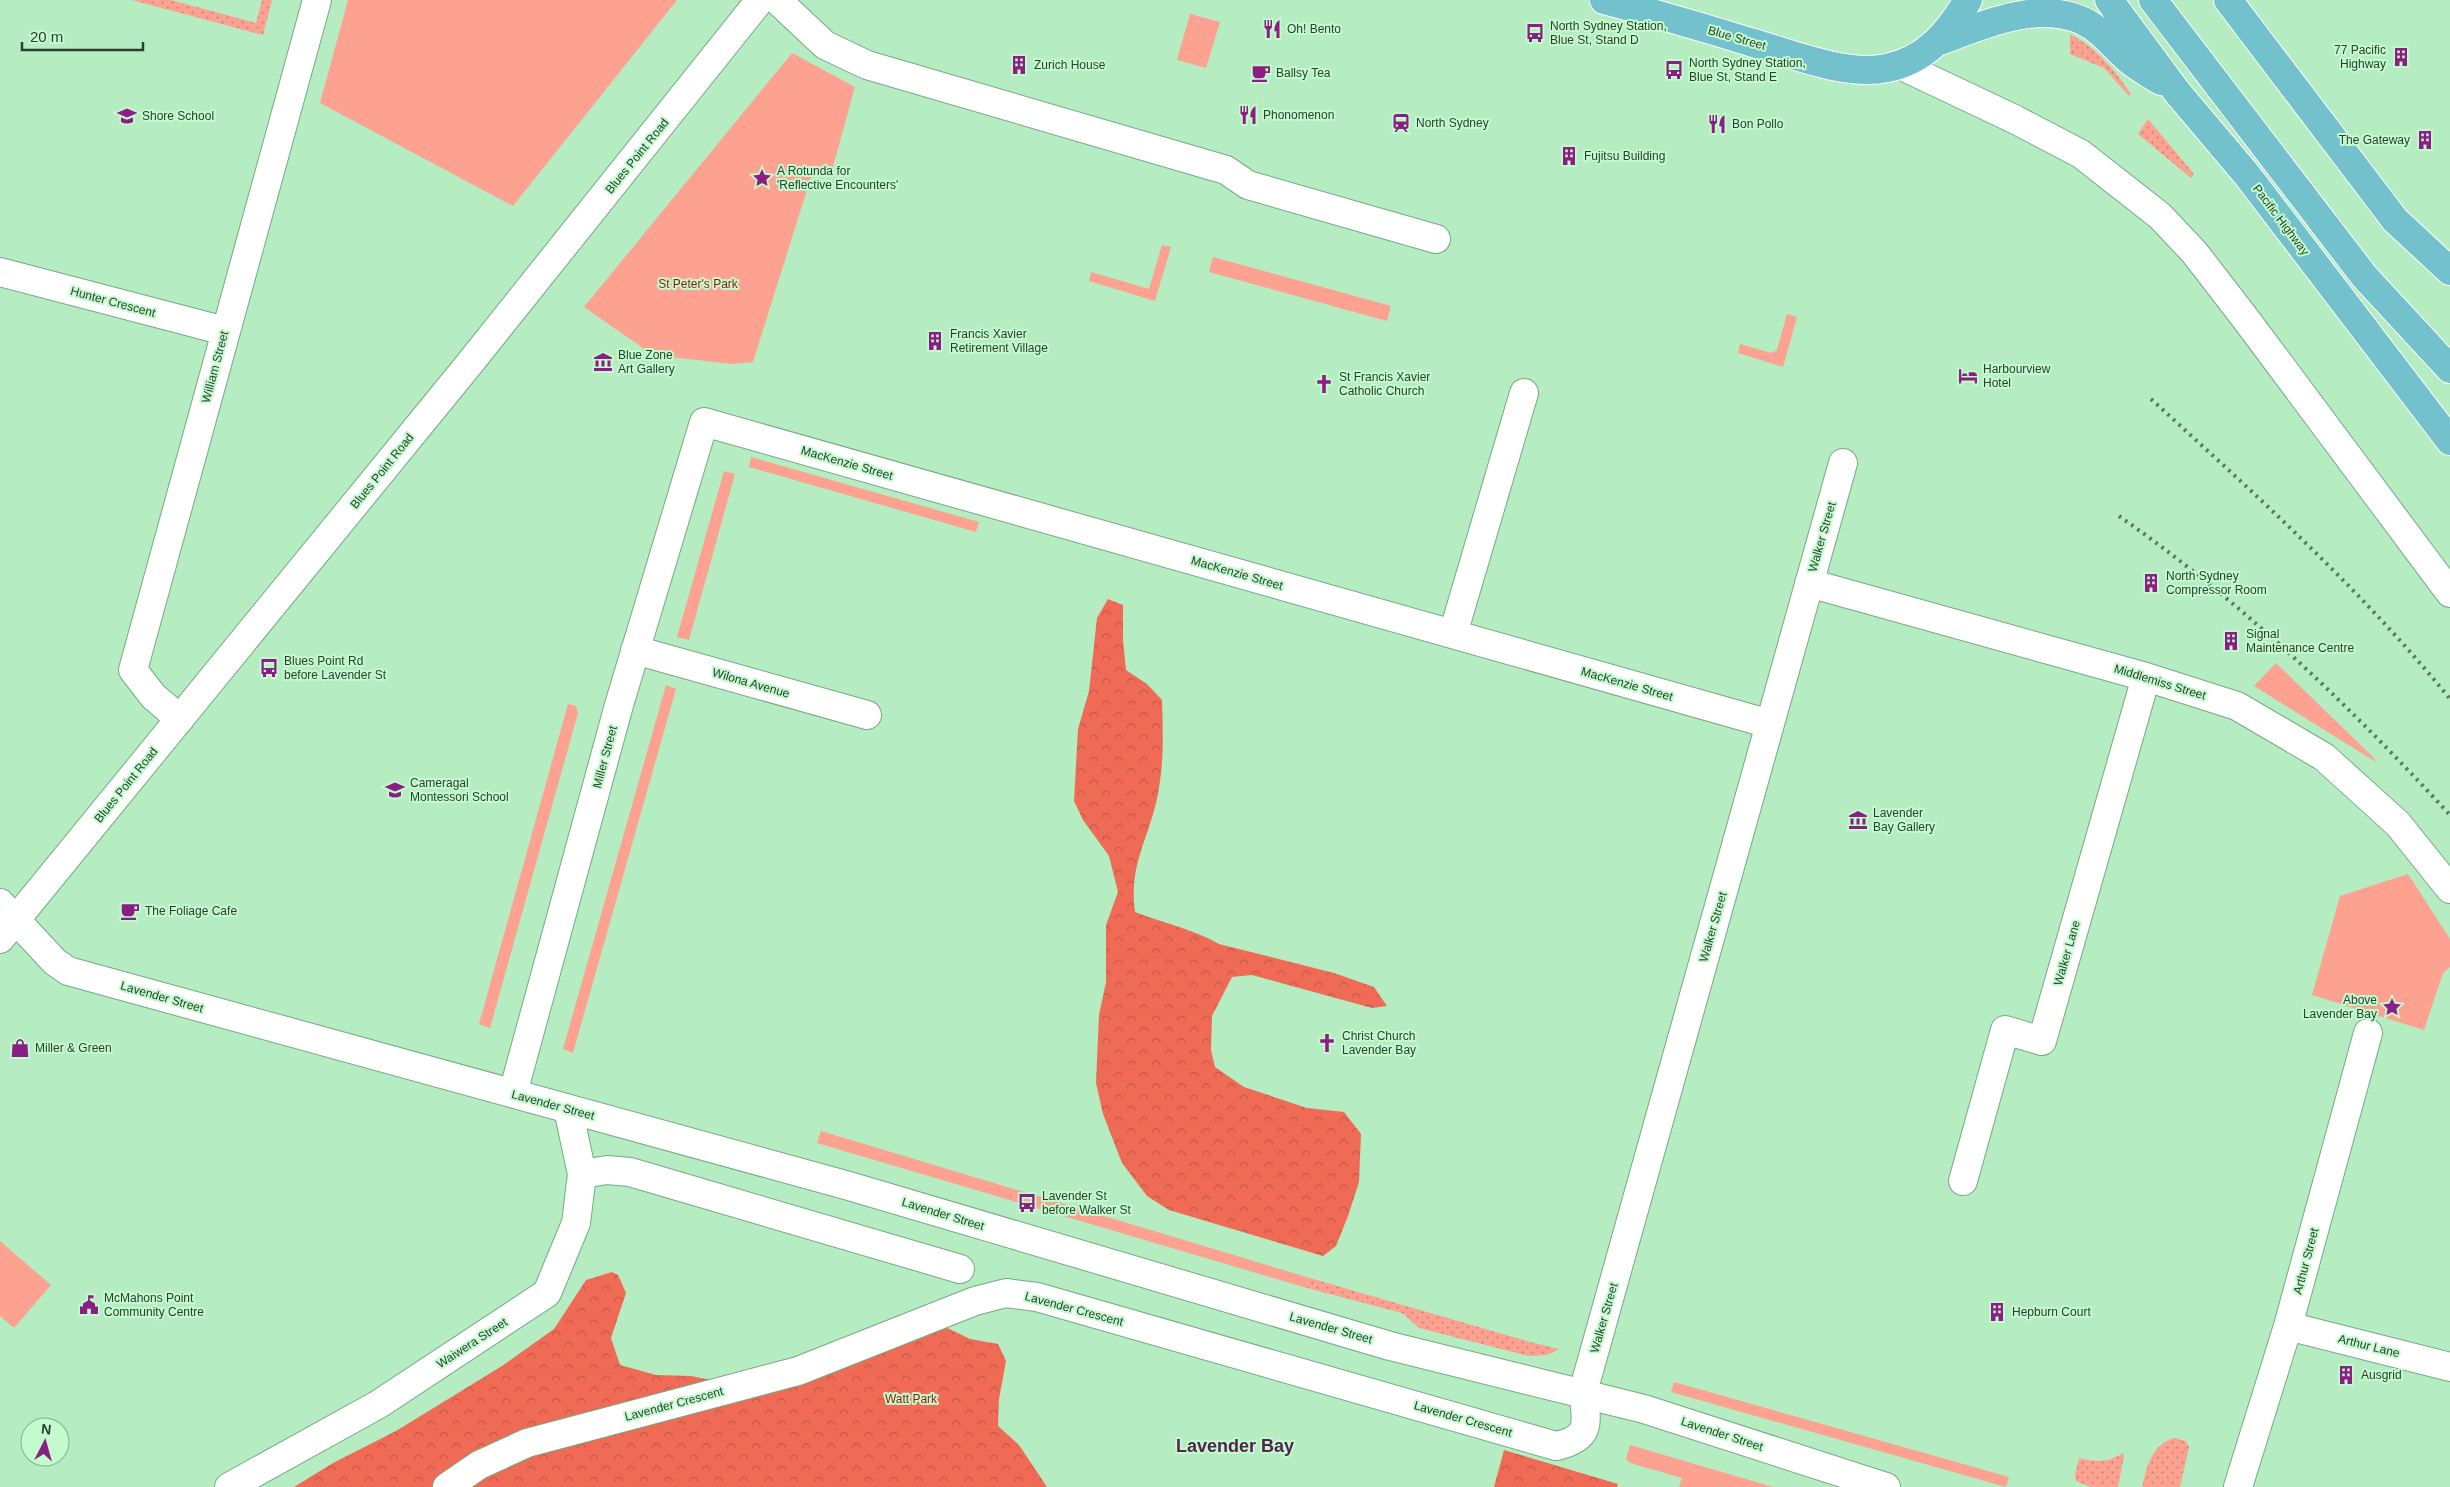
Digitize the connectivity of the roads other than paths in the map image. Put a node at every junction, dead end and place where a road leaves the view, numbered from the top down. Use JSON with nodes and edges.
{"nodes":[{"id":1,"x":317,"y":0,"type":"edge"},
{"id":2,"x":760,"y":0,"type":"edge"},
{"id":3,"x":777,"y":0,"type":"edge"},
{"id":4,"x":1604,"y":0,"type":"edge"},
{"id":5,"x":1968,"y":0,"type":"edge"},
{"id":6,"x":2109,"y":0,"type":"edge"},
{"id":7,"x":2153,"y":0,"type":"edge"},
{"id":8,"x":2228,"y":0,"type":"edge"},
{"id":9,"x":1940,"y":41,"type":"junction"},
{"id":10,"x":1900,"y":65,"type":"junction"},
{"id":11,"x":2177,"y":92,"type":"junction"},
{"id":12,"x":2395,"y":220,"type":"junction"},
{"id":13,"x":1436,"y":239,"type":"dead end"},
{"id":14,"x":2450,"y":255,"type":"edge"},
{"id":15,"x":2450,"y":271,"type":"edge"},
{"id":16,"x":0,"y":272,"type":"edge"},
{"id":17,"x":225,"y":331,"type":"junction"},
{"id":18,"x":2450,"y":369,"type":"edge"},
{"id":19,"x":1524,"y":393,"type":"dead end"},
{"id":20,"x":704,"y":422,"type":"joint"},
{"id":21,"x":2450,"y":441,"type":"edge"},
{"id":22,"x":1844,"y":463,"type":"dead end"},
{"id":23,"x":1809,"y":583,"type":"junction"},
{"id":24,"x":2450,"y":593,"type":"edge"},
{"id":25,"x":1454,"y":634,"type":"junction"},
{"id":26,"x":635,"y":650,"type":"junction"},
{"id":27,"x":2146,"y":677,"type":"junction"},
{"id":28,"x":867,"y":715,"type":"dead end"},
{"id":29,"x":180,"y":719,"type":"junction"},
{"id":30,"x":1770,"y":724,"type":"junction"},
{"id":31,"x":2450,"y":889,"type":"edge"},
{"id":32,"x":5,"y":921,"type":"edge"},
{"id":33,"x":2368,"y":1033,"type":"dead end"},
{"id":34,"x":513,"y":1094,"type":"junction"},
{"id":35,"x":568,"y":1109,"type":"junction"},
{"id":36,"x":582,"y":1174,"type":"junction"},
{"id":37,"x":1963,"y":1181,"type":"dead end"},
{"id":38,"x":960,"y":1269,"type":"dead end"},
{"id":39,"x":2288,"y":1326,"type":"junction"},
{"id":40,"x":2450,"y":1367,"type":"edge"},
{"id":41,"x":1583,"y":1392,"type":"junction"},
{"id":42,"x":229,"y":1487,"type":"edge"},
{"id":43,"x":447,"y":1487,"type":"edge"},
{"id":44,"x":1886,"y":1487,"type":"edge"},
{"id":45,"x":2238,"y":1487,"type":"edge"}],
"edges":[{"from":1,"to":17,"type":"street","name":"William Street"},
{"from":2,"to":29,"type":"street","name":"Blues Point Road"},
{"from":3,"to":13,"type":"street"},
{"from":4,"to":10,"type":"main road","name":"Blue Street"},
{"from":5,"to":9,"type":"main road"},
{"from":6,"to":11,"type":"main road","name":"Pacific Highway"},
{"from":7,"to":18,"type":"main road"},
{"from":8,"to":12,"type":"main road"},
{"from":9,"to":10,"type":"main road"},
{"from":9,"to":11,"type":"main road"},
{"from":10,"to":24,"type":"street"},
{"from":11,"to":21,"type":"main road","name":"Pacific Highway"},
{"from":12,"to":14,"type":"main road"},
{"from":12,"to":15,"type":"main road"},
{"from":16,"to":17,"type":"street","name":"Hunter Crescent"},
{"from":17,"to":29,"type":"street","name":"William Street"},
{"from":19,"to":25,"type":"street"},
{"from":20,"to":25,"type":"street","name":"MacKenzie Street"},
{"from":20,"to":26,"type":"street","name":"Miller Street"},
{"from":22,"to":23,"type":"street","name":"Walker Street"},
{"from":23,"to":27,"type":"street","name":"Middlemiss Street"},
{"from":23,"to":30,"type":"street","name":"Walker Street"},
{"from":25,"to":30,"type":"street","name":"MacKenzie Street"},
{"from":26,"to":28,"type":"street","name":"Wilona Avenue"},
{"from":26,"to":34,"type":"street","name":"Miller Street"},
{"from":27,"to":31,"type":"street","name":"Middlemiss Street"},
{"from":27,"to":37,"type":"street","name":"Walker Lane"},
{"from":29,"to":32,"type":"street","name":"Blues Point Road"},
{"from":30,"to":41,"type":"street","name":"Walker Street"},
{"from":32,"to":34,"type":"street","name":"Lavender Street"},
{"from":33,"to":39,"type":"street","name":"Arthur Street"},
{"from":34,"to":35,"type":"street","name":"Lavender Street"},
{"from":35,"to":36,"type":"street","name":"Waiwera Street"},
{"from":35,"to":41,"type":"street","name":"Lavender Street"},
{"from":36,"to":38,"type":"street"},
{"from":36,"to":42,"type":"street","name":"Waiwera Street"},
{"from":39,"to":40,"type":"street","name":"Arthur Lane"},
{"from":39,"to":45,"type":"street","name":"Arthur Street"},
{"from":41,"to":43,"type":"street","name":"Lavender Crescent"},
{"from":41,"to":44,"type":"street","name":"Lavender Street"}]}
